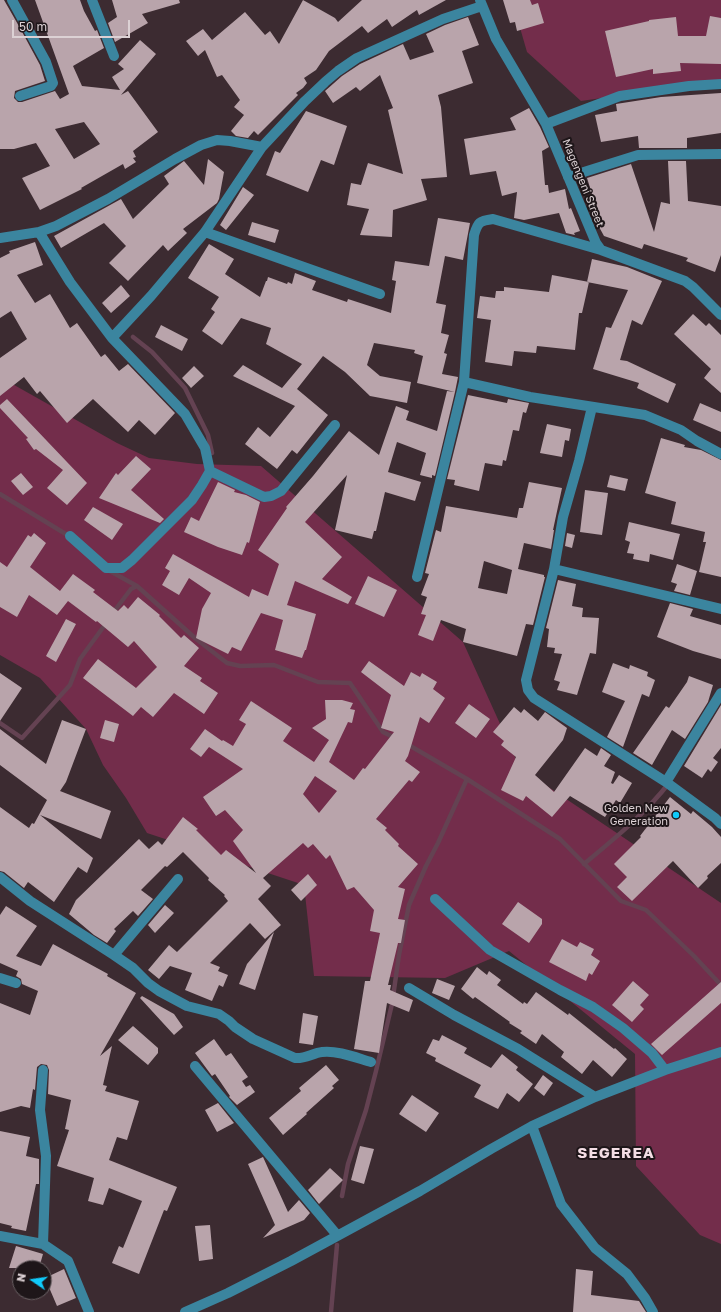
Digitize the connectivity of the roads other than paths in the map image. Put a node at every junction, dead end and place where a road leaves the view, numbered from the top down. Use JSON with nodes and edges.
{"nodes":[{"id":1,"x":12,"y":0,"type":"edge"},
{"id":2,"x":92,"y":0,"type":"edge"},
{"id":3,"x":481,"y":3,"type":"edge"},
{"id":4,"x":114,"y":56,"type":"dead end"},
{"id":5,"x":721,"y":84,"type":"edge"},
{"id":6,"x":20,"y":96,"type":"dead end"},
{"id":7,"x":546,"y":124,"type":"junction"},
{"id":8,"x":262,"y":147,"type":"junction"},
{"id":9,"x":721,"y":154,"type":"edge"},
{"id":10,"x":568,"y":177,"type":"junction"},
{"id":11,"x":39,"y":232,"type":"junction"},
{"id":12,"x":205,"y":232,"type":"junction"},
{"id":13,"x":0,"y":238,"type":"edge"},
{"id":14,"x":601,"y":250,"type":"junction"},
{"id":15,"x":380,"y":294,"type":"dead end"},
{"id":16,"x":721,"y":315,"type":"edge"},
{"id":17,"x":112,"y":338,"type":"junction"},
{"id":18,"x":464,"y":382,"type":"junction"},
{"id":19,"x":592,"y":407,"type":"junction"},
{"id":20,"x":335,"y":425,"type":"dead end"},
{"id":21,"x":721,"y":454,"type":"edge"},
{"id":22,"x":210,"y":471,"type":"junction"},
{"id":23,"x":70,"y":536,"type":"dead end"},
{"id":24,"x":554,"y":569,"type":"junction"},
{"id":25,"x":417,"y":577,"type":"dead end"},
{"id":26,"x":721,"y":609,"type":"edge"},
{"id":27,"x":721,"y":693,"type":"edge"},
{"id":28,"x":666,"y":782,"type":"junction"},
{"id":29,"x":721,"y":824,"type":"edge"},
{"id":30,"x":0,"y":877,"type":"edge"},
{"id":31,"x":178,"y":879,"type":"dead end"},
{"id":32,"x":435,"y":899,"type":"dead end"},
{"id":33,"x":114,"y":955,"type":"junction"},
{"id":34,"x":0,"y":978,"type":"edge"},
{"id":35,"x":16,"y":983,"type":"dead end"},
{"id":36,"x":409,"y":988,"type":"dead end"},
{"id":37,"x":721,"y":1052,"type":"edge"},
{"id":38,"x":371,"y":1062,"type":"dead end"},
{"id":39,"x":195,"y":1066,"type":"dead end"},
{"id":40,"x":43,"y":1070,"type":"dead end"},
{"id":41,"x":665,"y":1070,"type":"junction"},
{"id":42,"x":595,"y":1097,"type":"junction"},
{"id":43,"x":532,"y":1126,"type":"junction"},
{"id":44,"x":337,"y":1235,"type":"junction"},
{"id":45,"x":0,"y":1236,"type":"edge"},
{"id":46,"x":43,"y":1244,"type":"junction"},
{"id":47,"x":89,"y":1312,"type":"edge"},
{"id":48,"x":185,"y":1312,"type":"edge"},
{"id":49,"x":653,"y":1312,"type":"edge"}],
"edges":[{"from":1,"to":6,"type":"street"},
{"from":2,"to":4,"type":"street"},
{"from":3,"to":7,"type":"street","name":"Magengeni Street"},
{"from":3,"to":8,"type":"street"},
{"from":5,"to":7,"type":"street"},
{"from":7,"to":10,"type":"street","name":"Magengeni Street"},
{"from":8,"to":11,"type":"street"},
{"from":8,"to":12,"type":"street"},
{"from":9,"to":10,"type":"street"},
{"from":10,"to":14,"type":"street","name":"Magengeni Street"},
{"from":11,"to":13,"type":"street"},
{"from":11,"to":17,"type":"street"},
{"from":12,"to":15,"type":"street"},
{"from":12,"to":17,"type":"street"},
{"from":14,"to":16,"type":"street"},
{"from":14,"to":18,"type":"street"},
{"from":17,"to":22,"type":"street"},
{"from":18,"to":19,"type":"street"},
{"from":18,"to":25,"type":"street"},
{"from":19,"to":21,"type":"street"},
{"from":19,"to":24,"type":"street"},
{"from":20,"to":22,"type":"street"},
{"from":22,"to":23,"type":"street"},
{"from":24,"to":26,"type":"street"},
{"from":24,"to":28,"type":"street"},
{"from":27,"to":28,"type":"street"},
{"from":28,"to":29,"type":"street"},
{"from":30,"to":33,"type":"street"},
{"from":31,"to":33,"type":"street"},
{"from":32,"to":41,"type":"street"},
{"from":33,"to":38,"type":"street"},
{"from":34,"to":35,"type":"street"},
{"from":36,"to":42,"type":"street"},
{"from":37,"to":41,"type":"street"},
{"from":39,"to":44,"type":"street"},
{"from":40,"to":46,"type":"street"},
{"from":41,"to":42,"type":"street"},
{"from":42,"to":43,"type":"street"},
{"from":43,"to":44,"type":"street"},
{"from":43,"to":49,"type":"street"},
{"from":44,"to":48,"type":"street"},
{"from":45,"to":46,"type":"street"},
{"from":46,"to":47,"type":"street"}]}
